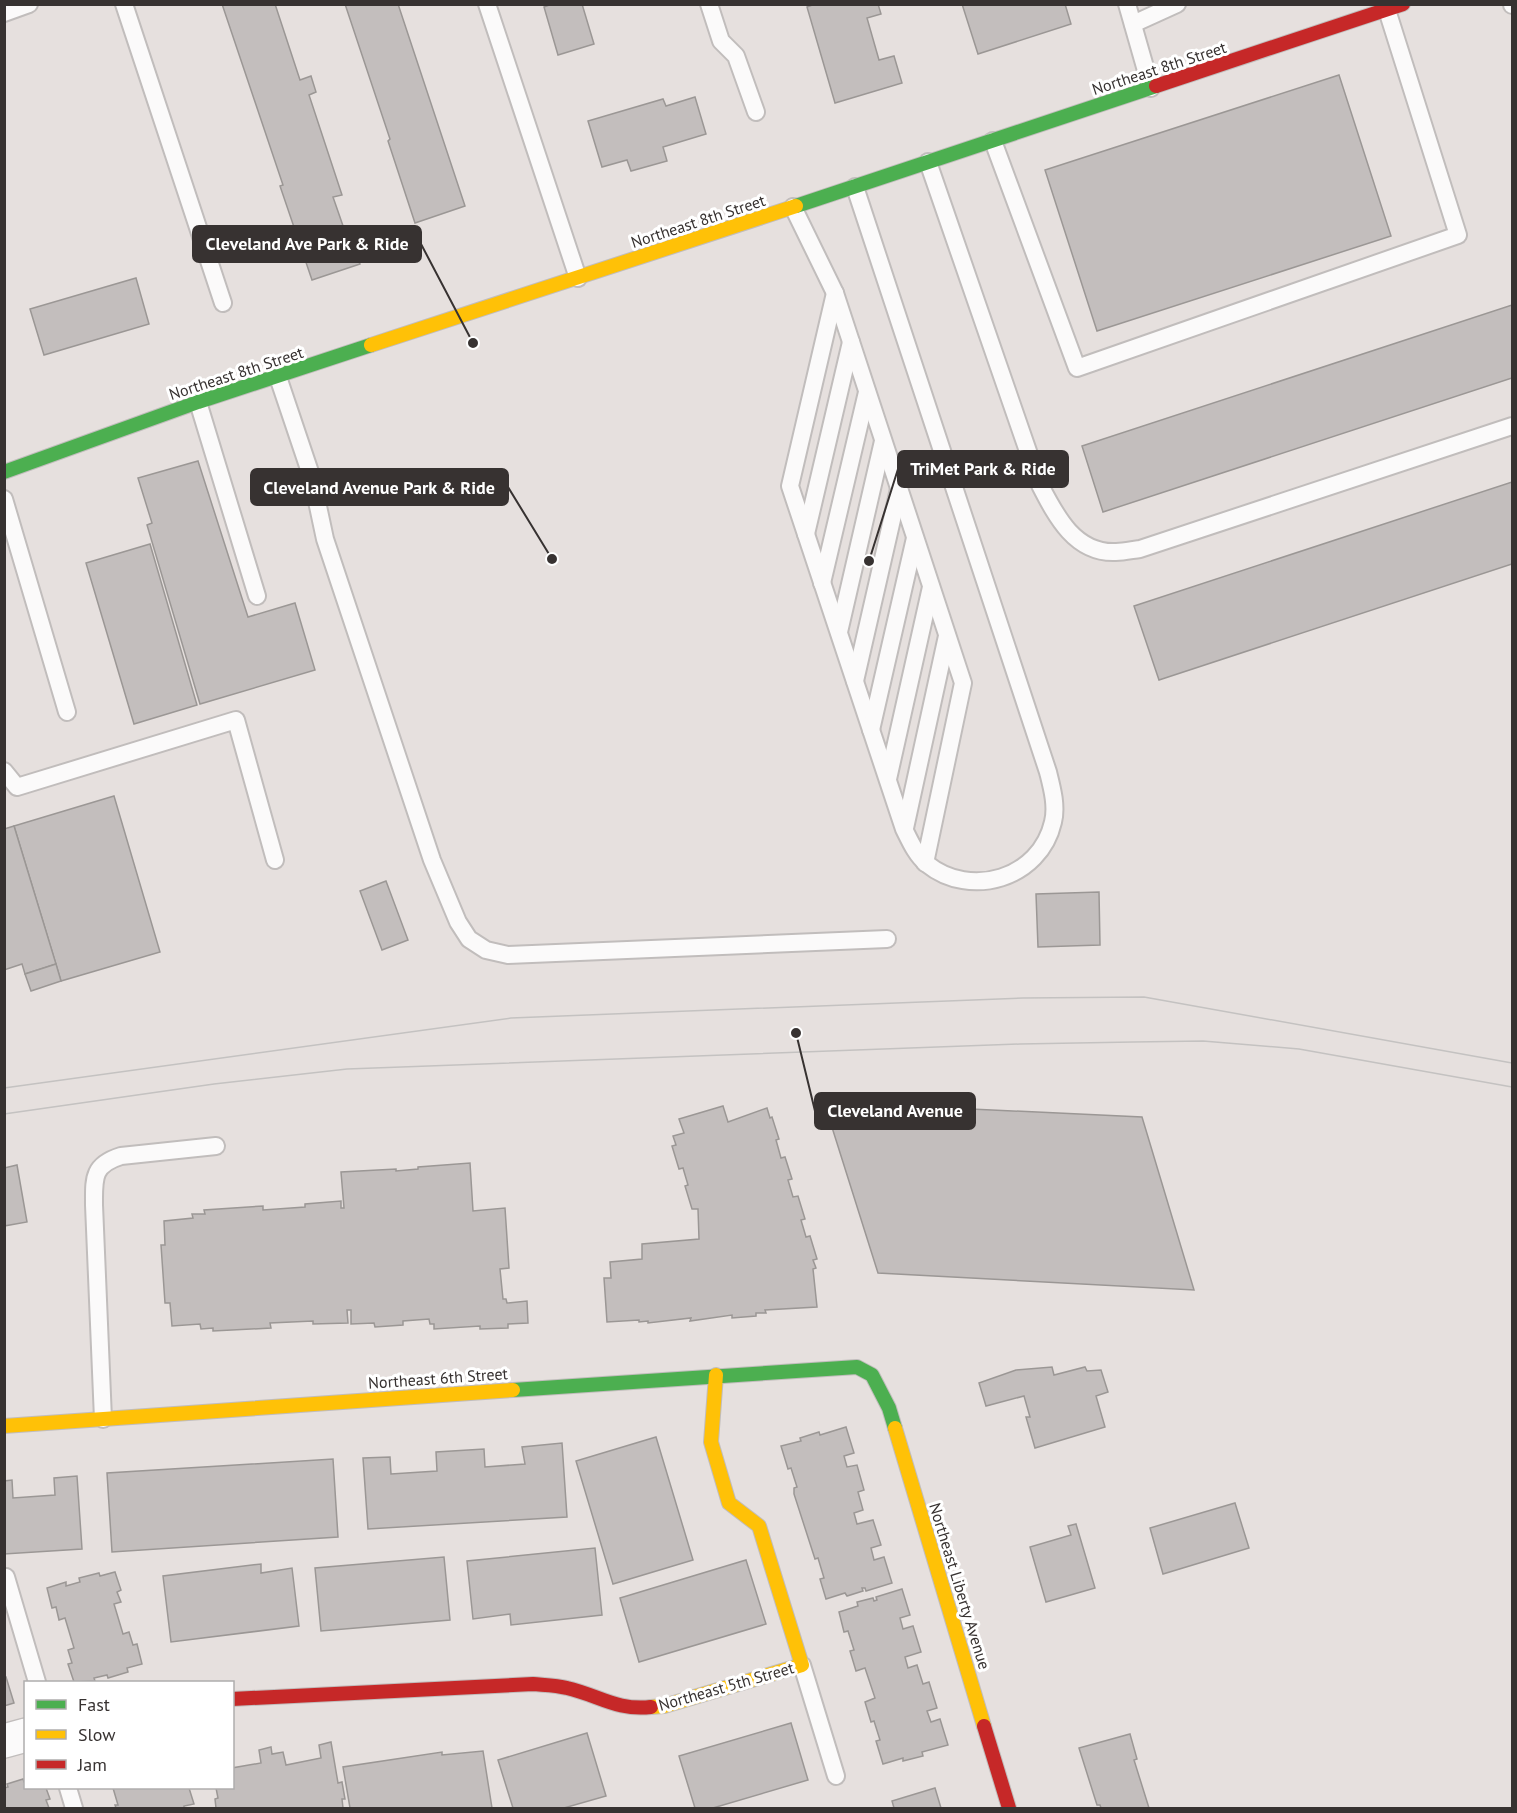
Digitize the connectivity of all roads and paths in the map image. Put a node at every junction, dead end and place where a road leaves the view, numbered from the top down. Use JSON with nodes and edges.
{"nodes":[{"id":1,"x":29,"y":4,"type":"edge"},
{"id":2,"x":124,"y":4,"type":"edge"},
{"id":3,"x":487,"y":4,"type":"edge"},
{"id":4,"x":709,"y":4,"type":"edge"},
{"id":5,"x":1127,"y":4,"type":"edge"},
{"id":6,"x":1177,"y":4,"type":"edge"},
{"id":7,"x":1395,"y":7,"type":"edge"},
{"id":8,"x":4,"y":13,"type":"edge"},
{"id":9,"x":1133,"y":24,"type":"junction"},
{"id":10,"x":1151,"y":88,"type":"junction"},
{"id":11,"x":756,"y":112,"type":"dead end"},
{"id":12,"x":993,"y":141,"type":"junction"},
{"id":13,"x":928,"y":162,"type":"junction"},
{"id":14,"x":855,"y":187,"type":"junction"},
{"id":15,"x":793,"y":207,"type":"junction"},
{"id":16,"x":578,"y":278,"type":"junction"},
{"id":17,"x":835,"y":293,"type":"junction"},
{"id":18,"x":223,"y":303,"type":"dead end"},
{"id":19,"x":851,"y":342,"type":"junction"},
{"id":20,"x":278,"y":376,"type":"junction"},
{"id":21,"x":867,"y":391,"type":"junction"},
{"id":22,"x":198,"y":402,"type":"junction"},
{"id":23,"x":1512,"y":426,"type":"edge"},
{"id":24,"x":883,"y":440,"type":"junction"},
{"id":25,"x":4,"y":472,"type":"edge"},
{"id":26,"x":899,"y":488,"type":"junction"},
{"id":27,"x":4,"y":499,"type":"edge"},
{"id":28,"x":806,"y":536,"type":"junction"},
{"id":29,"x":915,"y":537,"type":"junction"},
{"id":30,"x":822,"y":584,"type":"junction"},
{"id":31,"x":931,"y":586,"type":"junction"},
{"id":32,"x":257,"y":596,"type":"dead end"},
{"id":33,"x":838,"y":633,"type":"junction"},
{"id":34,"x":947,"y":635,"type":"junction"},
{"id":35,"x":855,"y":682,"type":"junction"},
{"id":36,"x":67,"y":712,"type":"dead end"},
{"id":37,"x":871,"y":731,"type":"junction"},
{"id":38,"x":4,"y":771,"type":"edge"},
{"id":39,"x":888,"y":780,"type":"junction"},
{"id":40,"x":904,"y":829,"type":"junction"},
{"id":41,"x":275,"y":860,"type":"dead end"},
{"id":42,"x":925,"y":863,"type":"junction"},
{"id":43,"x":887,"y":939,"type":"dead end"},
{"id":44,"x":216,"y":1146,"type":"dead end"},
{"id":45,"x":716,"y":1375,"type":"junction"},
{"id":46,"x":873,"y":1375,"type":"joint"},
{"id":47,"x":103,"y":1419,"type":"junction"},
{"id":48,"x":4,"y":1426,"type":"edge"},
{"id":49,"x":6,"y":1577,"type":"edge"},
{"id":50,"x":802,"y":1665,"type":"junction"},
{"id":51,"x":36,"y":1681,"type":"edge"},
{"id":52,"x":234,"y":1699,"type":"edge"},
{"id":53,"x":24,"y":1736,"type":"edge"},
{"id":54,"x":4,"y":1741,"type":"edge"},
{"id":55,"x":836,"y":1776,"type":"dead end"},
{"id":56,"x":68,"y":1789,"type":"edge"},
{"id":57,"x":74,"y":1809,"type":"edge"},
{"id":58,"x":1009,"y":1809,"type":"edge"}],
"edges":[{"from":1,"to":8,"type":"lane"},
{"from":2,"to":18,"type":"lane"},
{"from":3,"to":16,"type":"lane"},
{"from":4,"to":11,"type":"lane"},
{"from":5,"to":9,"type":"lane"},
{"from":6,"to":9,"type":"lane"},
{"from":7,"to":10,"type":"street","name":"Northeast 8th Street"},
{"from":7,"to":12,"type":"lane"},
{"from":9,"to":10,"type":"lane"},
{"from":10,"to":12,"type":"street","name":"Northeast 8th Street"},
{"from":12,"to":13,"type":"street","name":"Northeast 8th Street"},
{"from":13,"to":14,"type":"street","name":"Northeast 8th Street"},
{"from":13,"to":23,"type":"lane"},
{"from":14,"to":15,"type":"street","name":"Northeast 8th Street"},
{"from":14,"to":42,"type":"lane"},
{"from":15,"to":16,"type":"street","name":"Northeast 8th Street"},
{"from":15,"to":17,"type":"lane"},
{"from":16,"to":20,"type":"street","name":"Northeast 8th Street"},
{"from":17,"to":19,"type":"lane"},
{"from":17,"to":28,"type":"lane"},
{"from":19,"to":21,"type":"lane"},
{"from":19,"to":28,"type":"lane"},
{"from":20,"to":22,"type":"street","name":"Northeast 8th Street"},
{"from":20,"to":43,"type":"lane"},
{"from":21,"to":24,"type":"lane"},
{"from":21,"to":30,"type":"lane"},
{"from":22,"to":25,"type":"street","name":"Northeast 8th Street"},
{"from":22,"to":32,"type":"lane"},
{"from":24,"to":26,"type":"lane"},
{"from":24,"to":33,"type":"lane"},
{"from":26,"to":29,"type":"lane"},
{"from":26,"to":35,"type":"lane"},
{"from":27,"to":36,"type":"lane"},
{"from":28,"to":30,"type":"lane"},
{"from":29,"to":31,"type":"lane"},
{"from":29,"to":37,"type":"lane"},
{"from":30,"to":33,"type":"lane"},
{"from":31,"to":34,"type":"lane"},
{"from":31,"to":39,"type":"lane"},
{"from":33,"to":35,"type":"lane"},
{"from":34,"to":40,"type":"lane"},
{"from":34,"to":42,"type":"lane"},
{"from":35,"to":37,"type":"lane"},
{"from":37,"to":39,"type":"lane"},
{"from":38,"to":41,"type":"lane"},
{"from":39,"to":40,"type":"lane"},
{"from":40,"to":42,"type":"lane"},
{"from":44,"to":47,"type":"lane"},
{"from":45,"to":46,"type":"street","name":"Northeast 6th Street"},
{"from":45,"to":47,"type":"street","name":"Northeast 6th Street"},
{"from":45,"to":50,"type":"street","name":"Northeast 5th Street"},
{"from":46,"to":58,"type":"street","name":"Northeast Liberty Avenue"},
{"from":47,"to":48,"type":"street","name":"Northeast 6th Street"},
{"from":49,"to":51,"type":"lane"},
{"from":50,"to":52,"type":"street","name":"Northeast 5th Street"},
{"from":50,"to":55,"type":"lane"},
{"from":53,"to":54,"type":"street"},
{"from":56,"to":57,"type":"lane"}]}
